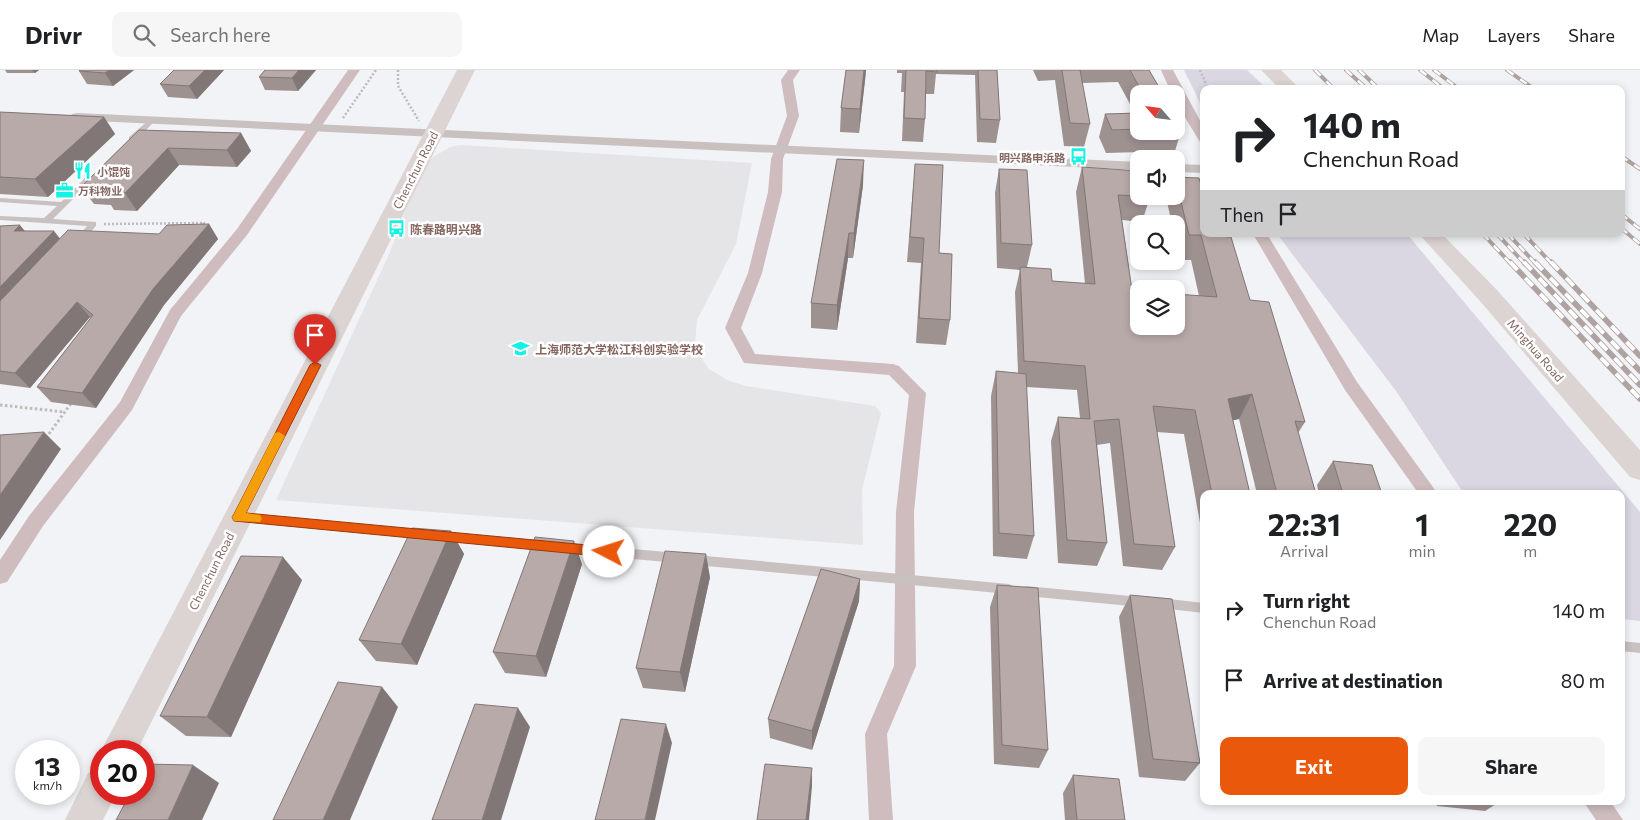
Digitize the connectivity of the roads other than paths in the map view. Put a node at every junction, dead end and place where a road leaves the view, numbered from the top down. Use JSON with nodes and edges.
{"nodes":[{"id":1,"x":466,"y":70,"type":"edge"},
{"id":2,"x":1270,"y":70,"type":"edge"},
{"id":3,"x":1287,"y":85,"type":"edge"},
{"id":4,"x":66,"y":117,"type":"edge"},
{"id":5,"x":151,"y":121,"type":"junction"},
{"id":6,"x":427,"y":129,"type":"junction"},
{"id":7,"x":125,"y":145,"type":"edge"},
{"id":8,"x":1130,"y":166,"type":"edge"},
{"id":9,"x":1185,"y":168,"type":"edge"},
{"id":10,"x":1199,"y":169,"type":"edge"},
{"id":11,"x":97,"y":172,"type":"edge"},
{"id":12,"x":0,"y":200,"type":"edge"},
{"id":13,"x":64,"y":204,"type":"junction"},
{"id":14,"x":0,"y":218,"type":"edge"},
{"id":15,"x":46,"y":221,"type":"junction"},
{"id":16,"x":1433,"y":237,"type":"edge"},
{"id":17,"x":73,"y":246,"type":"edge"},
{"id":18,"x":1640,"y":469,"type":"edge"},
{"id":19,"x":238,"y":517,"type":"junction"},
{"id":20,"x":1200,"y":608,"type":"edge"},
{"id":21,"x":1625,"y":646,"type":"edge"},
{"id":22,"x":1640,"y":648,"type":"edge"},
{"id":23,"x":125,"y":740,"type":"edge"},
{"id":24,"x":92,"y":805,"type":"edge"},
{"id":25,"x":84,"y":820,"type":"edge"}],
"edges":[{"from":1,"to":6,"type":"street","name":"Chenchun Road"},
{"from":2,"to":3,"type":"street"},
{"from":4,"to":5,"type":"street"},
{"from":5,"to":6,"type":"street"},
{"from":5,"to":7,"type":"lane"},
{"from":6,"to":8,"type":"street"},
{"from":6,"to":19,"type":"street","name":"Chenchun Road"},
{"from":9,"to":10,"type":"street"},
{"from":11,"to":13,"type":"lane"},
{"from":12,"to":13,"type":"lane"},
{"from":13,"to":15,"type":"lane"},
{"from":14,"to":15,"type":"lane"},
{"from":15,"to":17,"type":"lane"},
{"from":16,"to":18,"type":"street","name":"Minghua Road"},
{"from":19,"to":20,"type":"lane"},
{"from":19,"to":23,"type":"street","name":"Chenchun Road"},
{"from":21,"to":22,"type":"lane"},
{"from":24,"to":25,"type":"street"}]}
